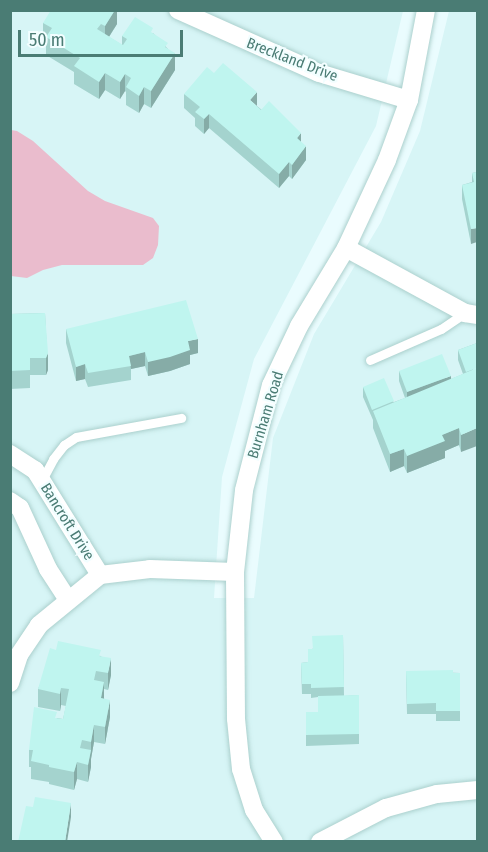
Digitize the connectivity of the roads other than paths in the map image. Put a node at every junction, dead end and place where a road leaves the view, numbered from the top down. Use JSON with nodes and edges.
{"nodes":[{"id":1,"x":178,"y":10,"type":"edge"},
{"id":2,"x":426,"y":10,"type":"edge"},
{"id":3,"x":409,"y":100,"type":"junction"},
{"id":4,"x":346,"y":248,"type":"junction"},
{"id":5,"x":471,"y":314,"type":"edge"},
{"id":6,"x":370,"y":360,"type":"dead end"},
{"id":7,"x":181,"y":418,"type":"dead end"},
{"id":8,"x":10,"y":454,"type":"edge"},
{"id":9,"x":42,"y":480,"type":"junction"},
{"id":10,"x":10,"y":501,"type":"edge"},
{"id":11,"x":236,"y":572,"type":"junction"},
{"id":12,"x":100,"y":575,"type":"junction"},
{"id":13,"x":68,"y":600,"type":"junction"},
{"id":14,"x":10,"y":683,"type":"edge"},
{"id":15,"x":477,"y":790,"type":"edge"},
{"id":16,"x":274,"y":842,"type":"edge"},
{"id":17,"x":320,"y":842,"type":"edge"}],
"edges":[{"from":1,"to":3,"type":"street","name":"Breckland Drive"},
{"from":2,"to":3,"type":"street","name":"Burnham Road"},
{"from":3,"to":4,"type":"street","name":"Burnham Road"},
{"from":4,"to":5,"type":"street"},
{"from":4,"to":11,"type":"street","name":"Burnham Road"},
{"from":5,"to":6,"type":"lane"},
{"from":7,"to":9,"type":"lane"},
{"from":8,"to":9,"type":"street","name":"Bancroft Drive"},
{"from":9,"to":12,"type":"street","name":"Bancroft Drive"},
{"from":10,"to":13,"type":"street"},
{"from":11,"to":12,"type":"street","name":"Bancroft Drive"},
{"from":11,"to":16,"type":"street","name":"Burnham Road"},
{"from":12,"to":13,"type":"street"},
{"from":13,"to":14,"type":"street"},
{"from":15,"to":17,"type":"street"}]}
